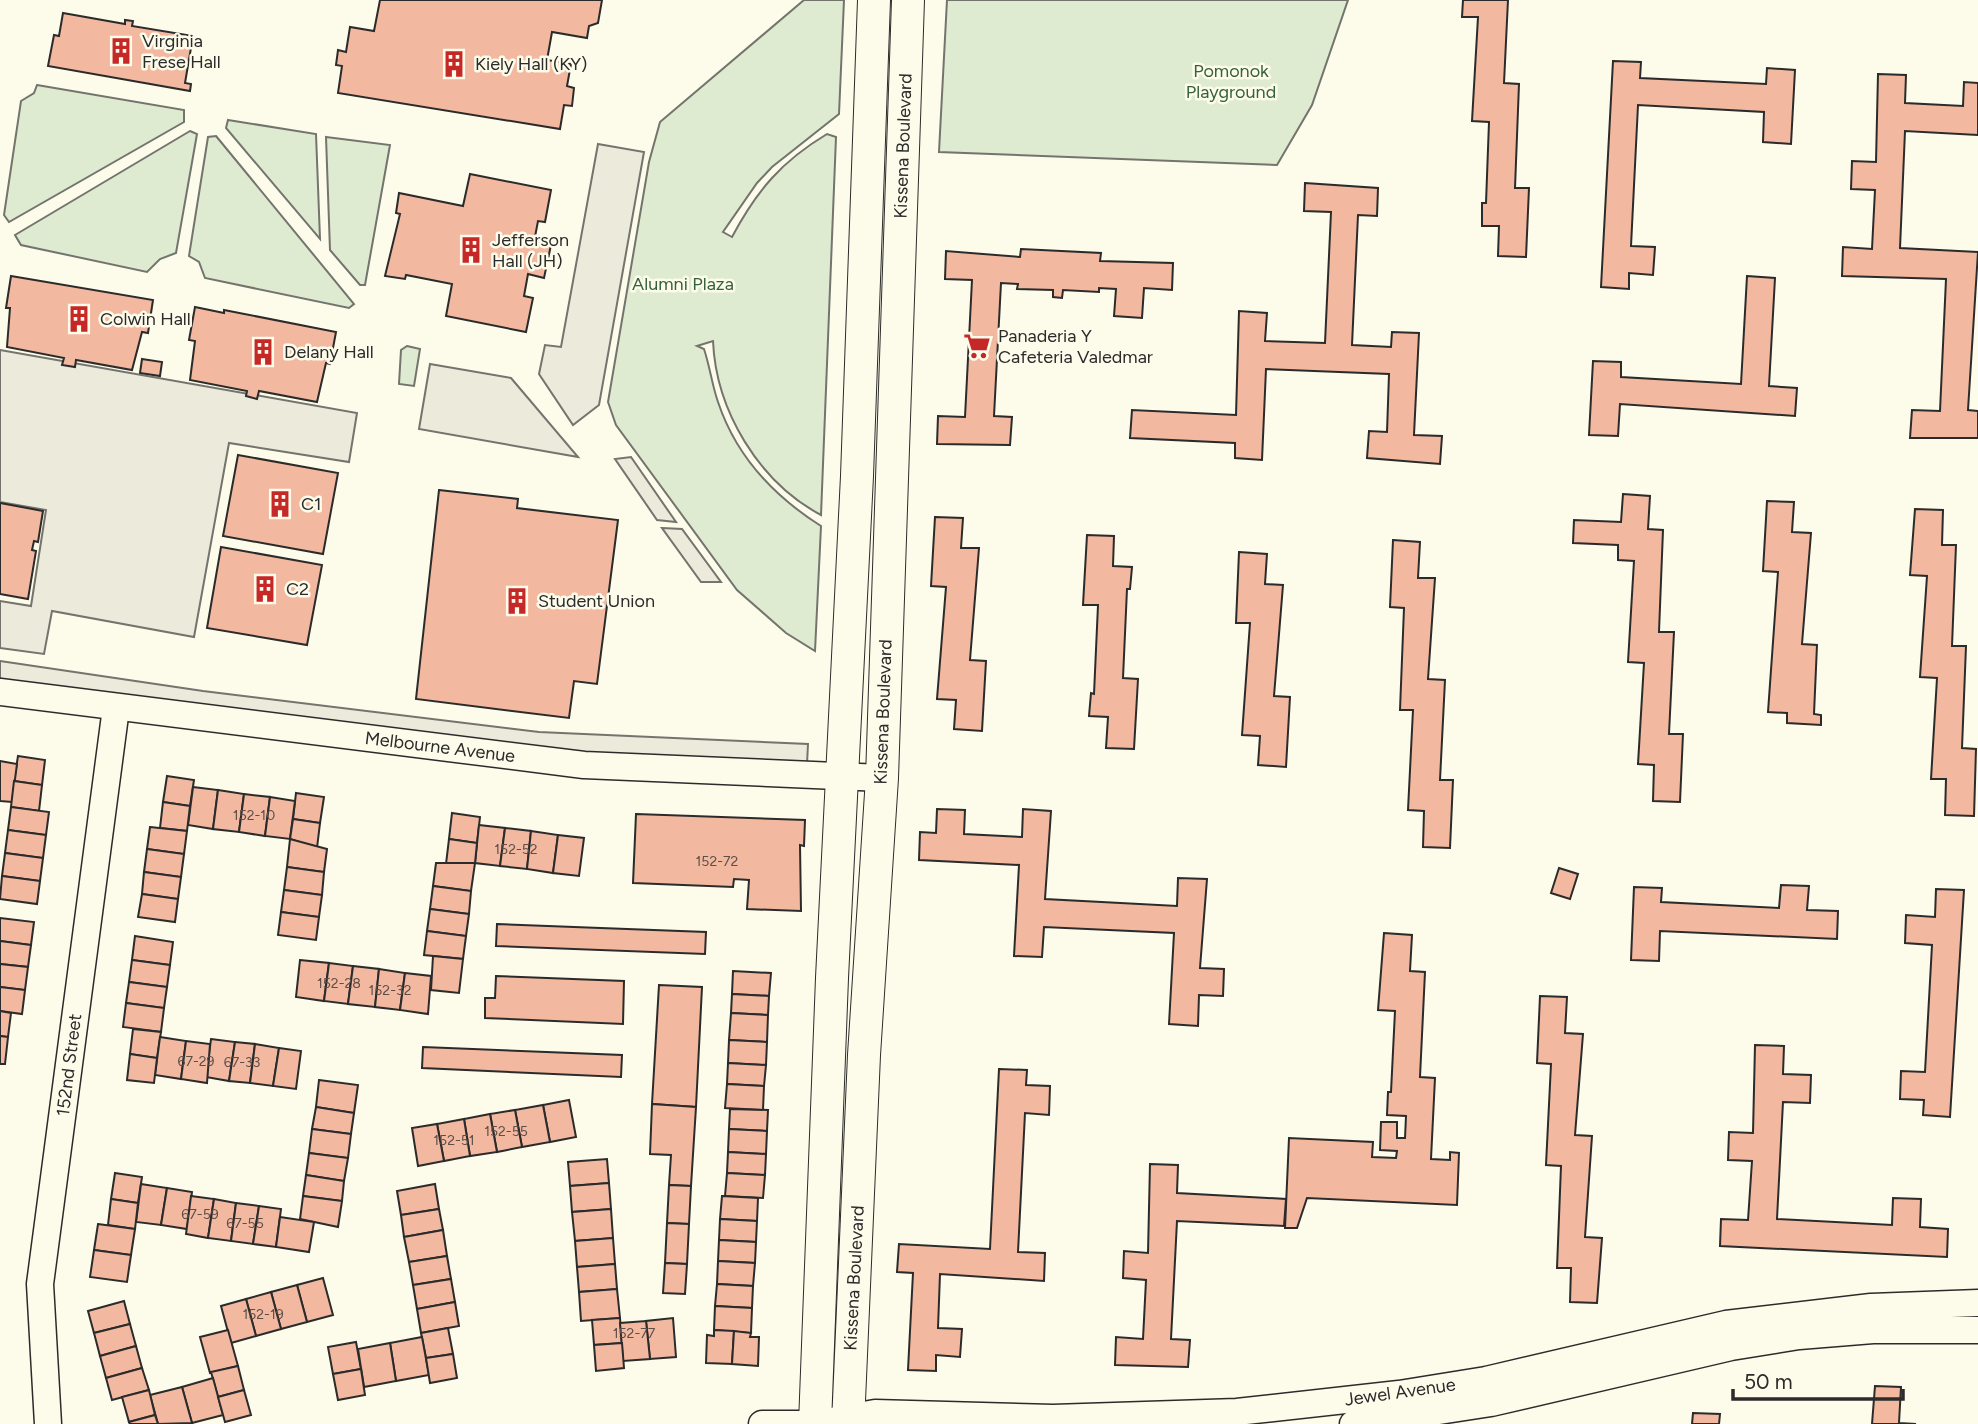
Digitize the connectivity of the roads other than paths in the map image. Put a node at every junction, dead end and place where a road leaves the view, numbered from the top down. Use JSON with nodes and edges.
{"nodes":[{"id":1,"x":874,"y":0,"type":"edge"},
{"id":2,"x":908,"y":0,"type":"edge"},
{"id":3,"x":0,"y":692,"type":"edge"},
{"id":4,"x":116,"y":708,"type":"junction"},
{"id":5,"x":844,"y":777,"type":"junction"},
{"id":6,"x":881,"y":778,"type":"junction"},
{"id":7,"x":1978,"y":1303,"type":"edge"},
{"id":8,"x":1978,"y":1330,"type":"edge"},
{"id":9,"x":848,"y":1420,"type":"edge"},
{"id":10,"x":48,"y":1424,"type":"edge"},
{"id":11,"x":762,"y":1424,"type":"edge"},
{"id":12,"x":816,"y":1424,"type":"edge"},
{"id":13,"x":1353,"y":1424,"type":"edge"}],
"edges":[{"from":1,"to":5,"type":"main road","name":"Kissena Boulevard"},
{"from":2,"to":6,"type":"main road","name":"Kissena Boulevard"},
{"from":3,"to":4,"type":"street","name":"Melbourne Avenue"},
{"from":4,"to":5,"type":"street","name":"Melbourne Avenue"},
{"from":4,"to":10,"type":"street","name":"152nd Street"},
{"from":5,"to":6,"type":"street","name":"Melbourne Avenue"},
{"from":5,"to":12,"type":"main road","name":"Kissena Boulevard"},
{"from":6,"to":9,"type":"main road","name":"Kissena Boulevard"},
{"from":7,"to":9,"type":"street","name":"Jewel Avenue"},
{"from":8,"to":13,"type":"street","name":"Jewel Avenue"},
{"from":9,"to":12,"type":"street","name":"Jewel Avenue"},
{"from":11,"to":12,"type":"street","name":"Jewel Avenue"}]}
